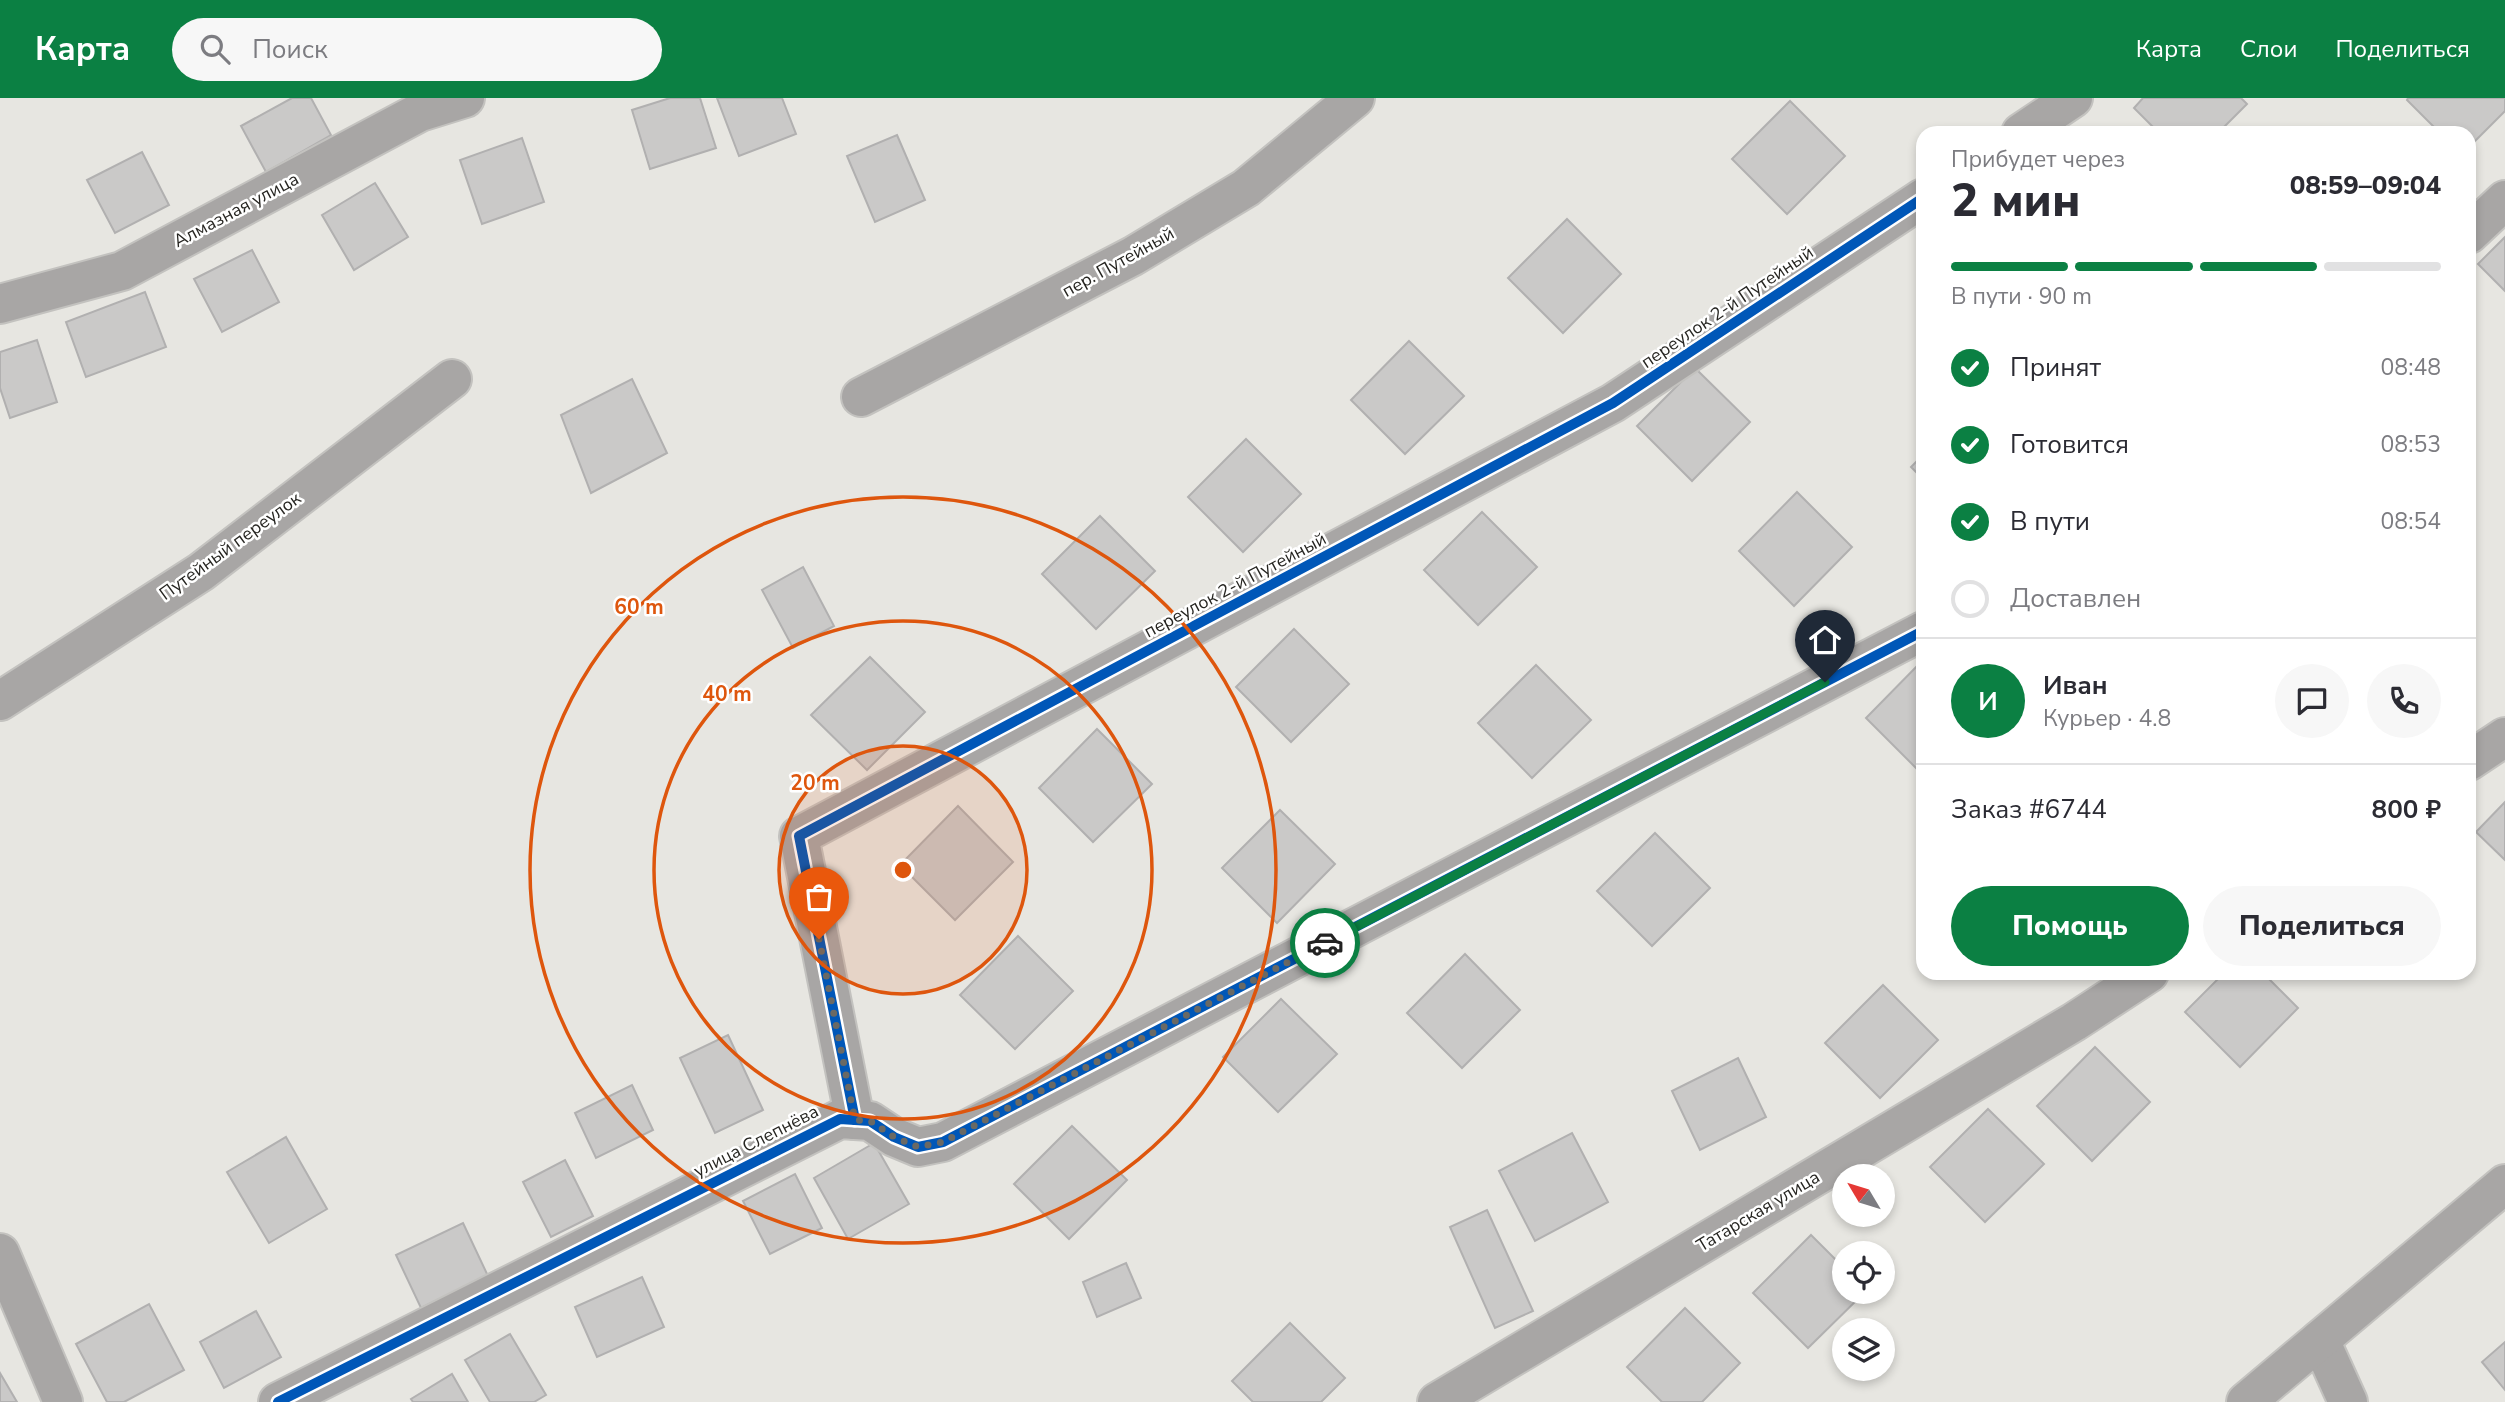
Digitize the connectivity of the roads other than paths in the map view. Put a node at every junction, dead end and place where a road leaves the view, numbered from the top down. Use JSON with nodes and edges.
{"nodes":[{"id":1,"x":465,"y":98,"type":"edge"},
{"id":2,"x":1355,"y":98,"type":"edge"},
{"id":3,"x":2073,"y":98,"type":"edge"},
{"id":4,"x":2031,"y":126,"type":"edge"},
{"id":5,"x":2505,"y":200,"type":"edge"},
{"id":6,"x":1916,"y":203,"type":"edge"},
{"id":7,"x":2476,"y":227,"type":"edge"},
{"id":8,"x":0,"y":304,"type":"edge"},
{"id":9,"x":452,"y":379,"type":"dead end"},
{"id":10,"x":861,"y":397,"type":"dead end"},
{"id":11,"x":1916,"y":635,"type":"edge"},
{"id":12,"x":0,"y":701,"type":"edge"},
{"id":13,"x":2505,"y":737,"type":"edge"},
{"id":14,"x":2476,"y":756,"type":"edge"},
{"id":15,"x":2138,"y":980,"type":"edge"},
{"id":16,"x":855,"y":1120,"type":"junction"},
{"id":17,"x":2505,"y":1184,"type":"edge"},
{"id":18,"x":0,"y":1253,"type":"edge"},
{"id":19,"x":2320,"y":1340,"type":"junction"},
{"id":20,"x":62,"y":1402,"type":"edge"},
{"id":21,"x":278,"y":1402,"type":"edge"},
{"id":22,"x":1437,"y":1402,"type":"edge"},
{"id":23,"x":2246,"y":1402,"type":"edge"},
{"id":24,"x":2348,"y":1402,"type":"edge"}],
"edges":[{"from":1,"to":8,"type":"street","name":"Алмазная улица"},
{"from":2,"to":10,"type":"street","name":"пер. Путейный"},
{"from":3,"to":4,"type":"street"},
{"from":5,"to":7,"type":"street"},
{"from":6,"to":16,"type":"street","name":"переулок 2-й Путейный"},
{"from":9,"to":12,"type":"street","name":"Путейный переулок"},
{"from":11,"to":16,"type":"street"},
{"from":13,"to":14,"type":"street"},
{"from":15,"to":22,"type":"street","name":"Татарская улица"},
{"from":16,"to":21,"type":"street","name":"улица Слепнёва"},
{"from":17,"to":19,"type":"street"},
{"from":18,"to":20,"type":"street"},
{"from":19,"to":23,"type":"street"},
{"from":19,"to":24,"type":"street"}]}
